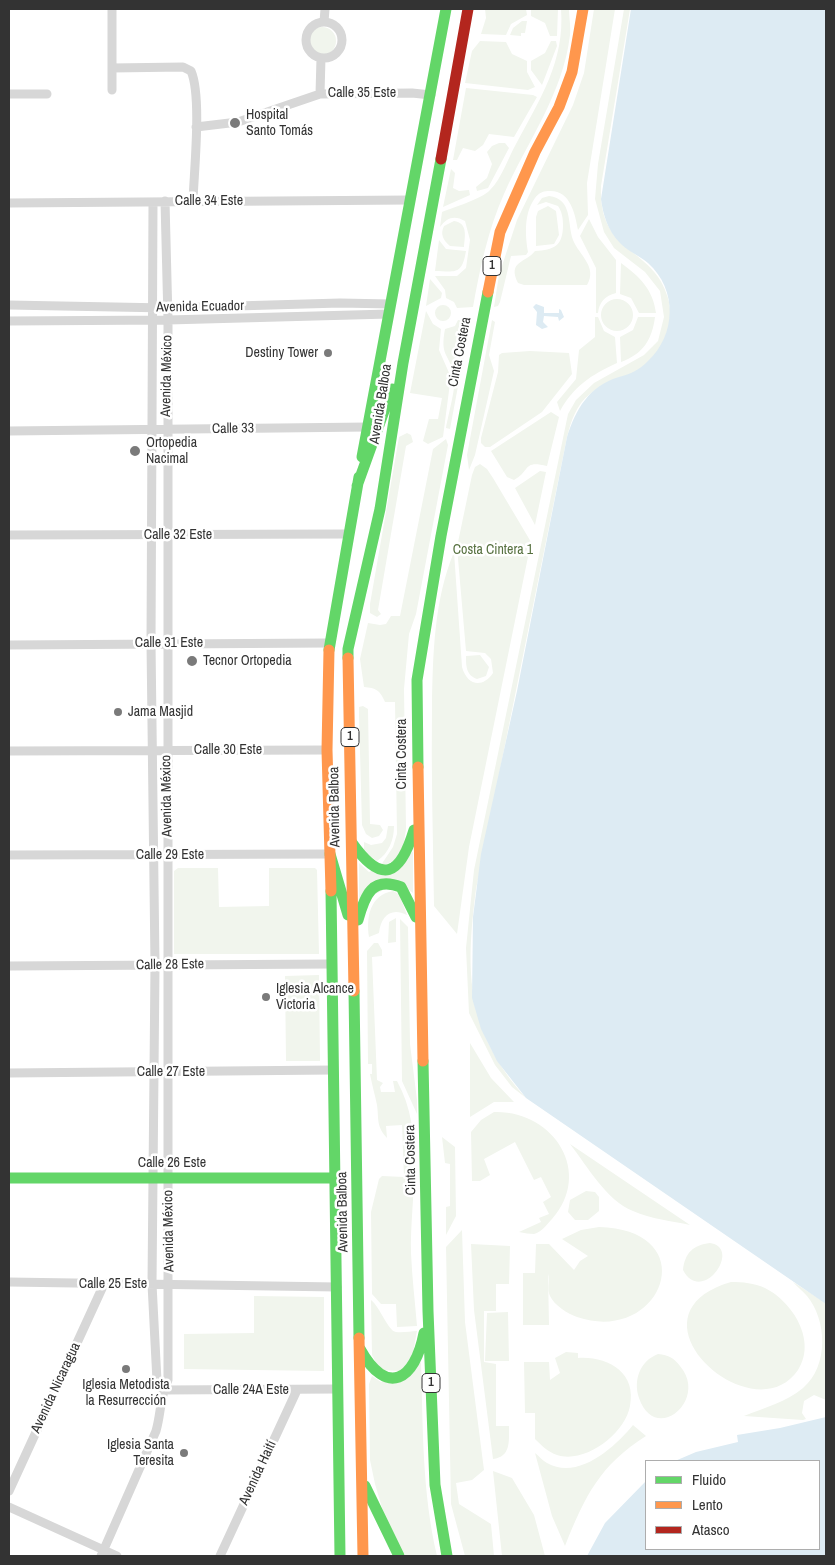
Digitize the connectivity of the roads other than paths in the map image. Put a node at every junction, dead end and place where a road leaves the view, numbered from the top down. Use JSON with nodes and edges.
{"nodes":[{"id":1,"x":112,"y":9,"type":"edge"},
{"id":2,"x":325,"y":9,"type":"edge"},
{"id":3,"x":446,"y":9,"type":"edge"},
{"id":4,"x":468,"y":9,"type":"edge"},
{"id":5,"x":583,"y":9,"type":"edge"},
{"id":6,"x":324,"y":22,"type":"junction"},
{"id":7,"x":321,"y":58,"type":"junction"},
{"id":8,"x":112,"y":68,"type":"junction"},
{"id":9,"x":112,"y":90,"type":"dead end"},
{"id":10,"x":9,"y":94,"type":"edge"},
{"id":11,"x":47,"y":94,"type":"dead end"},
{"id":12,"x":320,"y":94,"type":"junction"},
{"id":13,"x":431,"y":95,"type":"junction"},
{"id":14,"x":196,"y":127,"type":"junction"},
{"id":15,"x":410,"y":200,"type":"junction"},
{"id":16,"x":165,"y":201,"type":"junction"},
{"id":17,"x":192,"y":201,"type":"junction"},
{"id":18,"x":153,"y":202,"type":"junction"},
{"id":19,"x":9,"y":203,"type":"edge"},
{"id":20,"x":9,"y":305,"type":"edge"},
{"id":21,"x":153,"y":308,"type":"junction"},
{"id":22,"x":167,"y":308,"type":"junction"},
{"id":23,"x":390,"y":309,"type":"junction"},
{"id":24,"x":153,"y":320,"type":"junction"},
{"id":25,"x":168,"y":320,"type":"junction"},
{"id":26,"x":9,"y":321,"type":"edge"},
{"id":27,"x":403,"y":362,"type":"junction"},
{"id":28,"x":368,"y":427,"type":"junction"},
{"id":29,"x":151,"y":429,"type":"junction"},
{"id":30,"x":166,"y":429,"type":"junction"},
{"id":31,"x":9,"y":432,"type":"edge"},
{"id":32,"x":357,"y":486,"type":"junction"},
{"id":33,"x":348,"y":534,"type":"junction"},
{"id":34,"x":9,"y":535,"type":"edge"},
{"id":35,"x":153,"y":535,"type":"junction"},
{"id":36,"x":167,"y":535,"type":"junction"},
{"id":37,"x":151,"y":643,"type":"junction"},
{"id":38,"x":168,"y":643,"type":"junction"},
{"id":39,"x":9,"y":644,"type":"edge"},
{"id":40,"x":329,"y":644,"type":"junction"},
{"id":41,"x":152,"y":750,"type":"junction"},
{"id":42,"x":166,"y":750,"type":"junction"},
{"id":43,"x":327,"y":750,"type":"junction"},
{"id":44,"x":9,"y":751,"type":"edge"},
{"id":45,"x":418,"y":814,"type":"junction"},
{"id":46,"x":351,"y":842,"type":"junction"},
{"id":47,"x":330,"y":854,"type":"junction"},
{"id":48,"x":9,"y":855,"type":"edge"},
{"id":49,"x":153,"y":855,"type":"junction"},
{"id":50,"x":168,"y":855,"type":"junction"},
{"id":51,"x":420,"y":930,"type":"junction"},
{"id":52,"x":354,"y":938,"type":"junction"},
{"id":53,"x":167,"y":964,"type":"junction"},
{"id":54,"x":332,"y":964,"type":"junction"},
{"id":55,"x":155,"y":965,"type":"junction"},
{"id":56,"x":9,"y":966,"type":"edge"},
{"id":57,"x":333,"y":1070,"type":"junction"},
{"id":58,"x":154,"y":1071,"type":"junction"},
{"id":59,"x":168,"y":1072,"type":"junction"},
{"id":60,"x":9,"y":1073,"type":"edge"},
{"id":61,"x":154,"y":1177,"type":"junction"},
{"id":62,"x":168,"y":1177,"type":"junction"},
{"id":63,"x":9,"y":1178,"type":"edge"},
{"id":64,"x":335,"y":1178,"type":"junction"},
{"id":65,"x":9,"y":1282,"type":"edge"},
{"id":66,"x":104,"y":1284,"type":"junction"},
{"id":67,"x":152,"y":1284,"type":"junction"},
{"id":68,"x":170,"y":1284,"type":"junction"},
{"id":69,"x":337,"y":1287,"type":"junction"},
{"id":70,"x":428,"y":1311,"type":"junction"},
{"id":71,"x":360,"y":1348,"type":"junction"},
{"id":72,"x":338,"y":1389,"type":"junction"},
{"id":73,"x":163,"y":1390,"type":"junction"},
{"id":74,"x":297,"y":1390,"type":"junction"},
{"id":75,"x":362,"y":1477,"type":"junction"},
{"id":76,"x":9,"y":1491,"type":"edge"},
{"id":77,"x":9,"y":1508,"type":"edge"},
{"id":78,"x":441,"y":1524,"type":"junction"},
{"id":79,"x":102,"y":1553,"type":"edge"},
{"id":80,"x":117,"y":1556,"type":"edge"},
{"id":81,"x":220,"y":1556,"type":"edge"},
{"id":82,"x":340,"y":1556,"type":"edge"},
{"id":83,"x":363,"y":1556,"type":"edge"},
{"id":84,"x":399,"y":1556,"type":"edge"},
{"id":85,"x":447,"y":1556,"type":"edge"},
{"id":86,"x":458,"y":1556,"type":"edge"}],
"edges":[{"from":1,"to":8,"type":"street"},
{"from":2,"to":6,"type":"street"},
{"from":3,"to":13,"type":"main road","name":"Avenida Balboa","number":"1"},
{"from":4,"to":27,"type":"main road","name":"Avenida Balboa","number":"1"},
{"from":5,"to":45,"type":"main road","name":"Cinta Costera","number":"1"},
{"from":6,"to":7,"type":"street"},
{"from":6,"to":7,"type":"street"},
{"from":7,"to":12,"type":"street"},
{"from":8,"to":9,"type":"street"},
{"from":8,"to":14,"type":"street"},
{"from":10,"to":11,"type":"street"},
{"from":12,"to":13,"type":"street","name":"Calle 35 Este"},
{"from":12,"to":14,"type":"street","name":"Calle 35 Este"},
{"from":13,"to":15,"type":"main road","name":"Avenida Balboa","number":"1"},
{"from":14,"to":17,"type":"street"},
{"from":15,"to":17,"type":"street","name":"Calle 34 Este"},
{"from":15,"to":23,"type":"main road","name":"Avenida Balboa","number":"1"},
{"from":16,"to":17,"type":"street","name":"Calle 34 Este"},
{"from":16,"to":18,"type":"street","name":"Calle 34 Este"},
{"from":16,"to":22,"type":"street","name":"Avenida México"},
{"from":18,"to":19,"type":"street","name":"Calle 34 Este"},
{"from":18,"to":21,"type":"street","name":"Avenida México"},
{"from":20,"to":21,"type":"street","name":"Avenida Ecuador"},
{"from":21,"to":22,"type":"street","name":"Avenida Ecuador"},
{"from":21,"to":24,"type":"street","name":"Avenida México"},
{"from":22,"to":23,"type":"street","name":"Avenida Ecuador"},
{"from":22,"to":25,"type":"street","name":"Avenida México"},
{"from":23,"to":25,"type":"street","name":"Avenida Ecuador"},
{"from":23,"to":28,"type":"main road","name":"Avenida Balboa","number":"1"},
{"from":24,"to":25,"type":"street","name":"Avenida Ecuador"},
{"from":24,"to":26,"type":"street","name":"Avenida Ecuador"},
{"from":24,"to":29,"type":"street","name":"Avenida México"},
{"from":25,"to":30,"type":"street","name":"Avenida México"},
{"from":27,"to":32,"type":"main road"},
{"from":27,"to":46,"type":"main road","name":"Avenida Balboa","number":"1"},
{"from":28,"to":30,"type":"street","name":"Calle 33"},
{"from":28,"to":32,"type":"main road","name":"Avenida Balboa","number":"1"},
{"from":29,"to":30,"type":"street","name":"Calle 33"},
{"from":29,"to":31,"type":"street","name":"Calle 33"},
{"from":29,"to":35,"type":"street","name":"Avenida México"},
{"from":30,"to":36,"type":"street","name":"Avenida México"},
{"from":32,"to":33,"type":"main road","name":"Avenida Balboa","number":"1"},
{"from":33,"to":36,"type":"street","name":"Calle 32 Este"},
{"from":33,"to":40,"type":"main road","name":"Avenida Balboa","number":"1"},
{"from":34,"to":35,"type":"street","name":"Calle 32 Este"},
{"from":35,"to":36,"type":"street","name":"Calle 32 Este"},
{"from":35,"to":37,"type":"street","name":"Avenida México"},
{"from":36,"to":38,"type":"street","name":"Avenida México"},
{"from":37,"to":38,"type":"street","name":"Calle 31 Este"},
{"from":37,"to":39,"type":"street","name":"Calle 31 Este"},
{"from":37,"to":41,"type":"street","name":"Avenida México"},
{"from":38,"to":40,"type":"street","name":"Calle 31 Este"},
{"from":38,"to":42,"type":"street","name":"Avenida México"},
{"from":40,"to":43,"type":"main road","name":"Avenida Balboa","number":"1"},
{"from":41,"to":42,"type":"street","name":"Calle 30 Este"},
{"from":41,"to":44,"type":"street","name":"Calle 30 Este"},
{"from":41,"to":49,"type":"street","name":"Avenida México"},
{"from":42,"to":43,"type":"street","name":"Calle 30 Este"},
{"from":42,"to":50,"type":"street","name":"Avenida México"},
{"from":43,"to":47,"type":"main road","name":"Avenida Balboa","number":"1"},
{"from":45,"to":46,"type":"main road"},
{"from":45,"to":51,"type":"main road","name":"Cinta Costera","number":"1"},
{"from":46,"to":52,"type":"main road","name":"Avenida Balboa","number":"1"},
{"from":47,"to":50,"type":"street","name":"Calle 29 Este"},
{"from":47,"to":52,"type":"main road"},
{"from":47,"to":54,"type":"main road","name":"Avenida Balboa","number":"1"},
{"from":48,"to":49,"type":"street","name":"Calle 29 Este"},
{"from":49,"to":50,"type":"street","name":"Calle 29 Este"},
{"from":49,"to":55,"type":"street","name":"Avenida México"},
{"from":50,"to":53,"type":"street","name":"Avenida México"},
{"from":51,"to":52,"type":"main road"},
{"from":51,"to":70,"type":"main road","name":"Cinta Costera","number":"1"},
{"from":52,"to":71,"type":"main road","name":"Avenida Balboa","number":"1"},
{"from":53,"to":54,"type":"street","name":"Calle 28 Este"},
{"from":53,"to":55,"type":"street","name":"Calle 28 Este"},
{"from":53,"to":59,"type":"street","name":"Avenida México"},
{"from":54,"to":57,"type":"main road","name":"Avenida Balboa","number":"1"},
{"from":55,"to":56,"type":"street","name":"Calle 28 Este"},
{"from":55,"to":58,"type":"street","name":"Avenida México"},
{"from":57,"to":59,"type":"street","name":"Calle 27 Este"},
{"from":57,"to":64,"type":"main road","name":"Avenida Balboa","number":"1"},
{"from":58,"to":59,"type":"street","name":"Calle 27 Este"},
{"from":58,"to":60,"type":"street","name":"Calle 27 Este"},
{"from":58,"to":61,"type":"street","name":"Avenida México"},
{"from":59,"to":62,"type":"street","name":"Avenida México"},
{"from":61,"to":62,"type":"main road","name":"Calle 26 Este"},
{"from":61,"to":63,"type":"main road","name":"Calle 26 Este"},
{"from":61,"to":67,"type":"street","name":"Avenida México"},
{"from":62,"to":64,"type":"main road","name":"Calle 26 Este"},
{"from":62,"to":68,"type":"street","name":"Avenida México"},
{"from":64,"to":69,"type":"main road","name":"Avenida Balboa","number":"1"},
{"from":65,"to":66,"type":"street","name":"Calle 25 Este"},
{"from":66,"to":67,"type":"street","name":"Calle 25 Este"},
{"from":66,"to":76,"type":"street","name":"Avenida Nicaragua"},
{"from":67,"to":68,"type":"street","name":"Calle 25 Este"},
{"from":67,"to":73,"type":"street","name":"Avenida México"},
{"from":68,"to":69,"type":"street","name":"Calle 25 Este"},
{"from":68,"to":73,"type":"street","name":"Avenida México"},
{"from":69,"to":72,"type":"main road","name":"Avenida Balboa","number":"1"},
{"from":70,"to":71,"type":"main road"},
{"from":70,"to":78,"type":"main road","name":"Cinta Costera","number":"1"},
{"from":71,"to":75,"type":"main road","name":"Avenida Balboa","number":"1"},
{"from":72,"to":74,"type":"street","name":"Calle 24A Este"},
{"from":72,"to":82,"type":"main road","name":"Avenida Balboa","number":"1"},
{"from":73,"to":74,"type":"street","name":"Calle 24A Este"},
{"from":73,"to":79,"type":"street","name":"Avenida México"},
{"from":74,"to":81,"type":"street","name":"Avenida Haití"},
{"from":75,"to":83,"type":"main road","name":"Avenida Balboa"},
{"from":75,"to":84,"type":"main road","number":"1"},
{"from":77,"to":79,"type":"street"},
{"from":78,"to":85,"type":"main road","name":"Cinta Costera","number":"1"},
{"from":78,"to":86,"type":"main road","name":"Cinta Costera"},
{"from":79,"to":80,"type":"street"}]}
